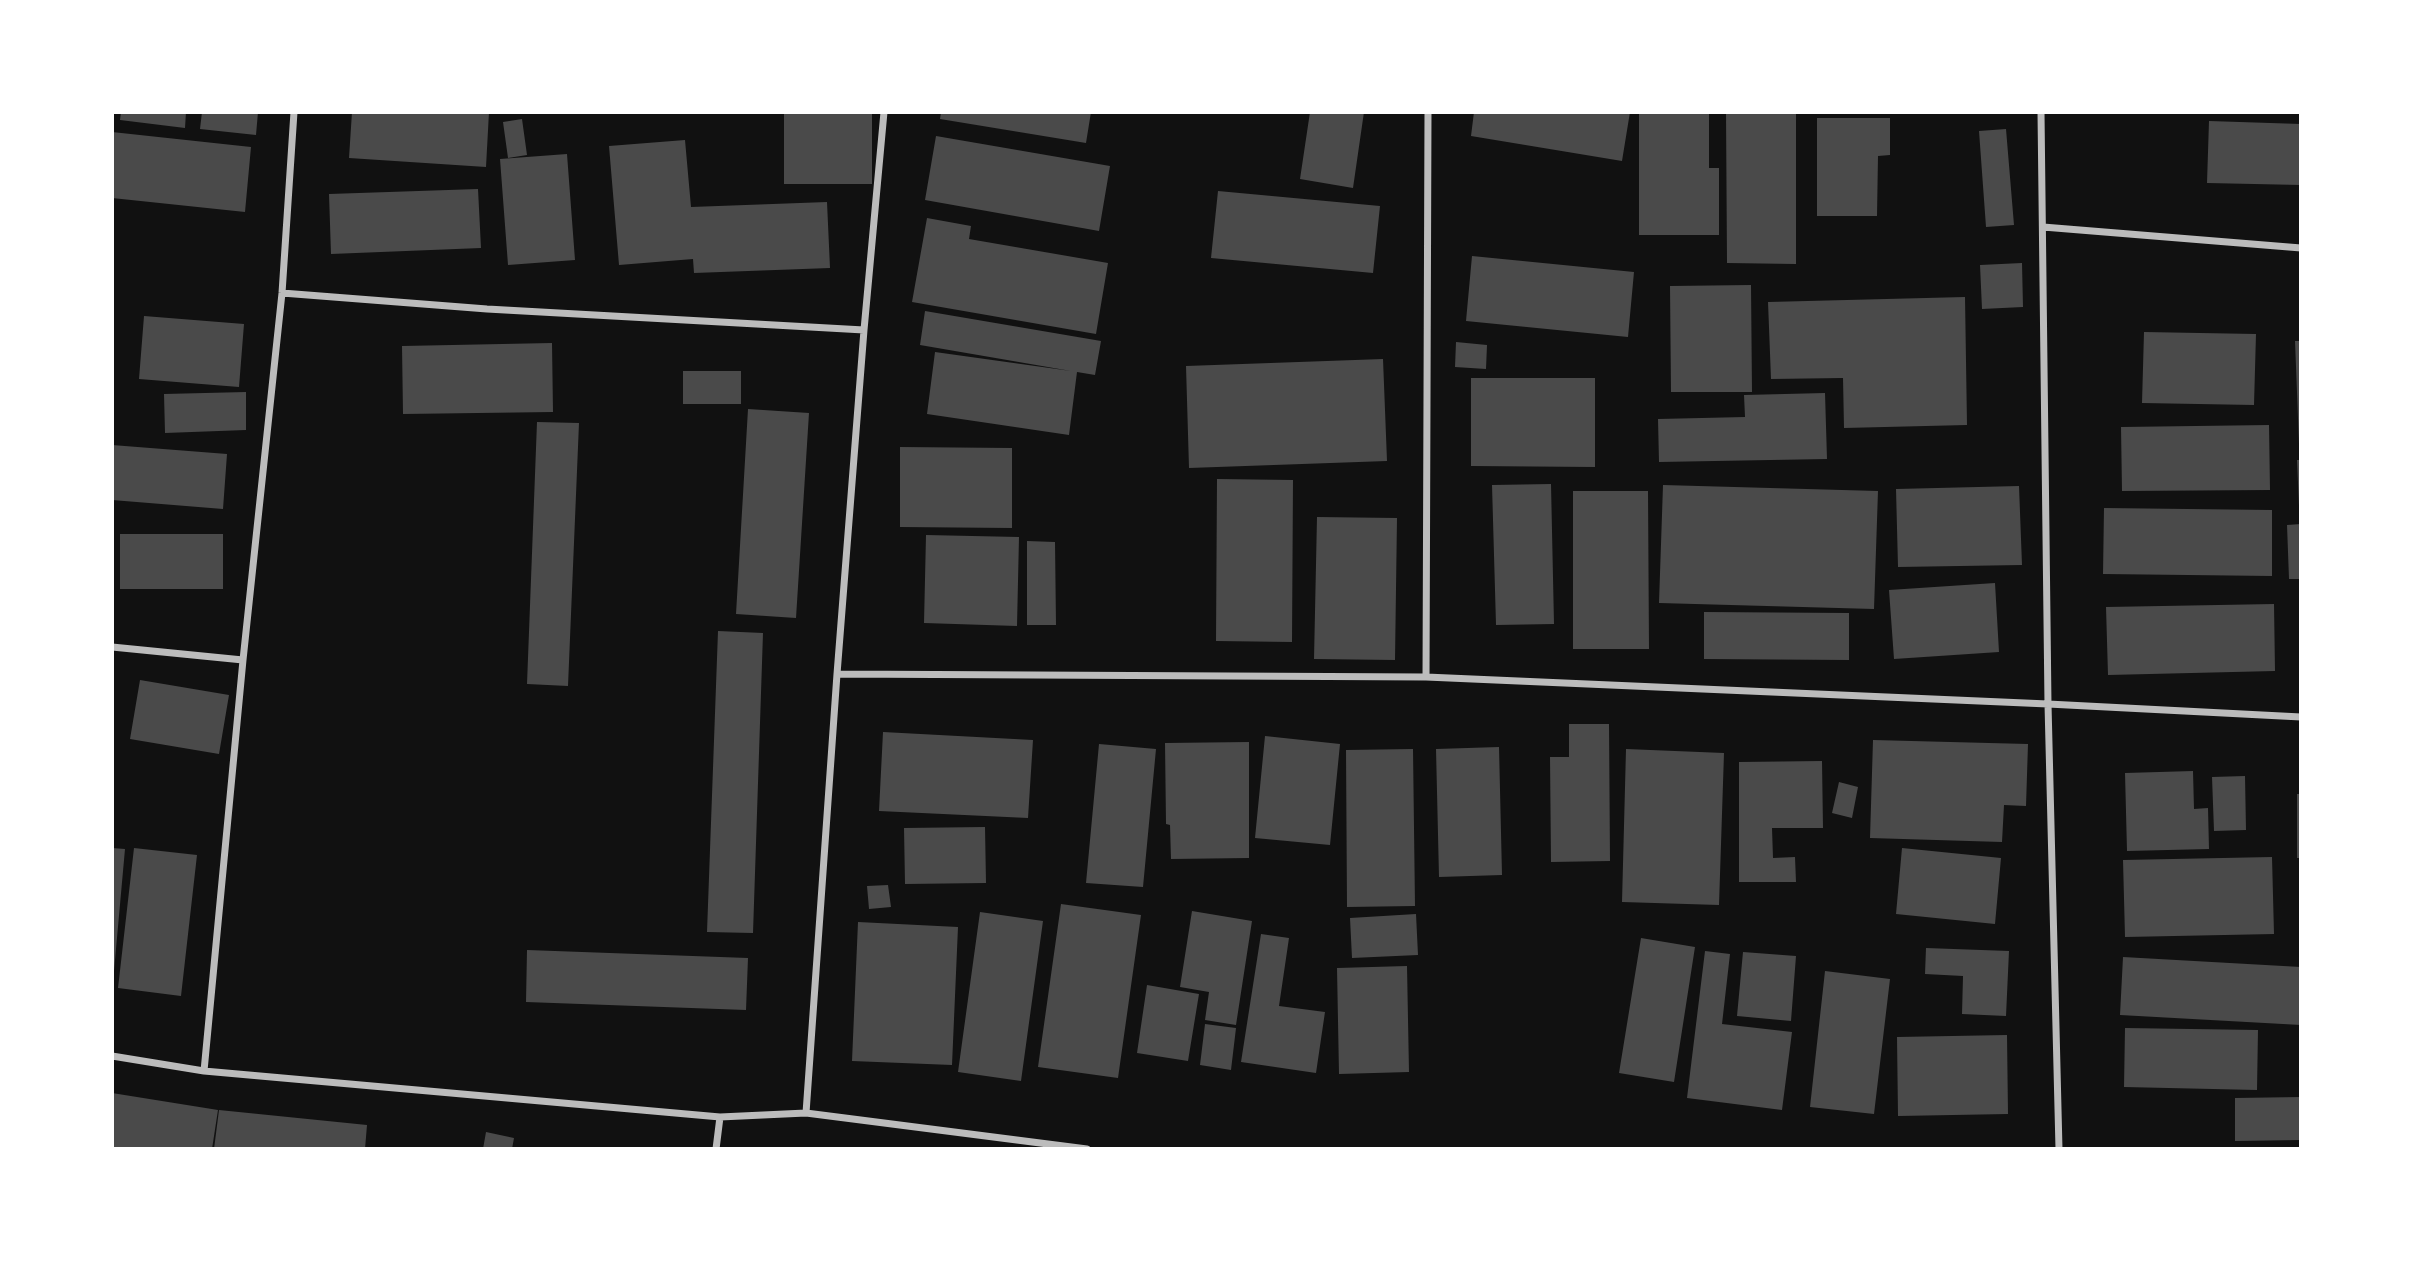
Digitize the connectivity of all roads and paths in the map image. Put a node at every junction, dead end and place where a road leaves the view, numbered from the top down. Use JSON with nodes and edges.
{"nodes":[{"id":1,"x":294,"y":112,"type":"edge"},
{"id":2,"x":884,"y":112,"type":"edge"},
{"id":3,"x":1428,"y":112,"type":"edge"},
{"id":4,"x":2041,"y":112,"type":"edge"},
{"id":5,"x":2043,"y":227,"type":"junction"},
{"id":6,"x":2301,"y":248,"type":"edge"},
{"id":7,"x":282,"y":293,"type":"junction"},
{"id":8,"x":864,"y":330,"type":"junction"},
{"id":9,"x":112,"y":647,"type":"edge"},
{"id":10,"x":243,"y":660,"type":"junction"},
{"id":11,"x":837,"y":674,"type":"junction"},
{"id":12,"x":1426,"y":677,"type":"junction"},
{"id":13,"x":2048,"y":704,"type":"junction"},
{"id":14,"x":2301,"y":717,"type":"edge"},
{"id":15,"x":112,"y":1056,"type":"edge"},
{"id":16,"x":204,"y":1071,"type":"junction"},
{"id":17,"x":806,"y":1113,"type":"junction"},
{"id":18,"x":720,"y":1117,"type":"junction"},
{"id":19,"x":716,"y":1149,"type":"edge"},
{"id":20,"x":1087,"y":1149,"type":"edge"},
{"id":21,"x":2059,"y":1149,"type":"edge"}],
"edges":[{"from":1,"to":7,"type":"street"},
{"from":2,"to":8,"type":"street"},
{"from":3,"to":12,"type":"street"},
{"from":4,"to":5,"type":"street"},
{"from":5,"to":6,"type":"street"},
{"from":5,"to":13,"type":"street"},
{"from":7,"to":8,"type":"street"},
{"from":7,"to":10,"type":"street"},
{"from":8,"to":11,"type":"street"},
{"from":9,"to":10,"type":"street"},
{"from":10,"to":16,"type":"street"},
{"from":11,"to":12,"type":"street"},
{"from":11,"to":17,"type":"street"},
{"from":12,"to":13,"type":"street"},
{"from":13,"to":14,"type":"street"},
{"from":13,"to":21,"type":"street"},
{"from":15,"to":16,"type":"street"},
{"from":16,"to":18,"type":"street"},
{"from":17,"to":18,"type":"street"},
{"from":17,"to":20,"type":"street"},
{"from":18,"to":19,"type":"street"}]}
